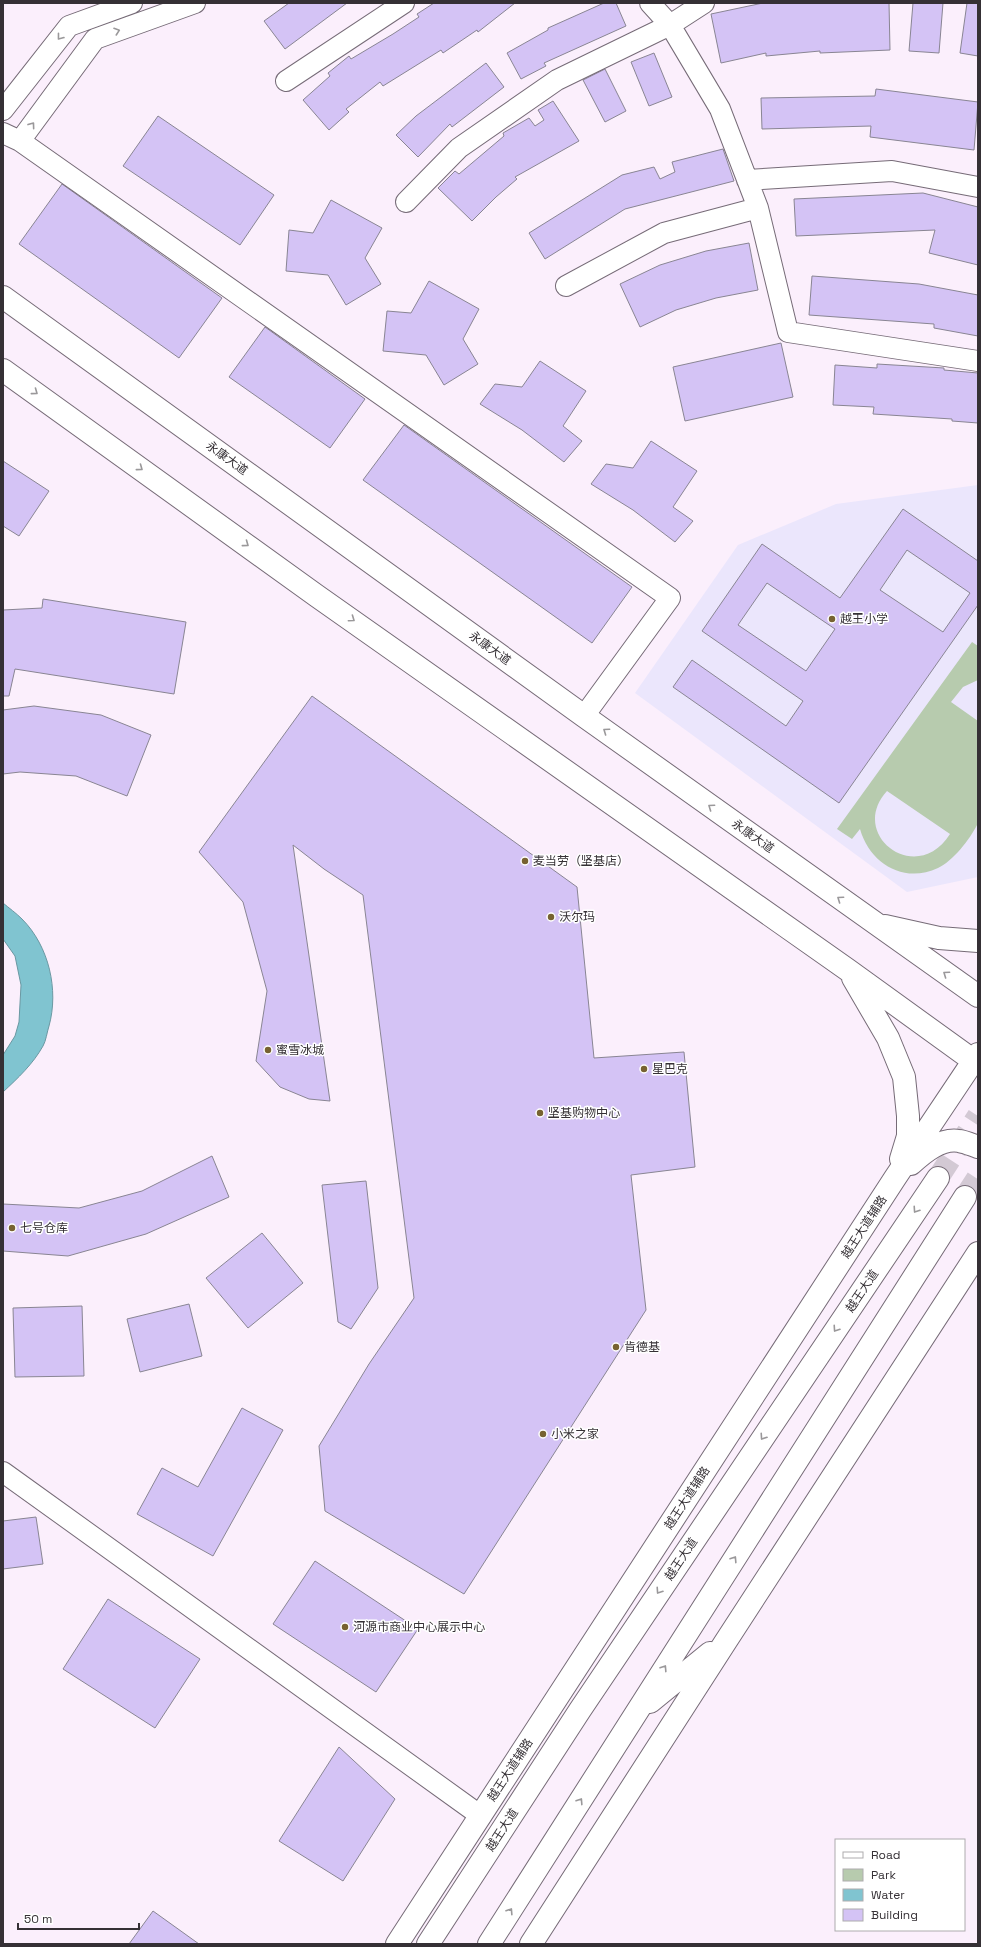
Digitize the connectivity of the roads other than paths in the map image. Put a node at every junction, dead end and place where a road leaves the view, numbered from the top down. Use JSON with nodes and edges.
{"nodes":[{"id":1,"x":132,"y":3,"type":"edge"},
{"id":2,"x":195,"y":3,"type":"edge"},
{"id":3,"x":404,"y":3,"type":"edge"},
{"id":4,"x":650,"y":3,"type":"edge"},
{"id":5,"x":704,"y":3,"type":"edge"},
{"id":6,"x":670,"y":25,"type":"junction"},
{"id":7,"x":286,"y":80,"type":"dead end"},
{"id":8,"x":3,"y":110,"type":"edge"},
{"id":9,"x":9,"y":136,"type":"edge"},
{"id":10,"x":747,"y":180,"type":"junction"},
{"id":11,"x":978,"y":187,"type":"edge"},
{"id":12,"x":406,"y":202,"type":"dead end"},
{"id":13,"x":758,"y":208,"type":"junction"},
{"id":14,"x":566,"y":286,"type":"dead end"},
{"id":15,"x":3,"y":297,"type":"edge"},
{"id":16,"x":978,"y":361,"type":"edge"},
{"id":17,"x":3,"y":370,"type":"edge"},
{"id":18,"x":584,"y":716,"type":"junction"},
{"id":19,"x":876,"y":924,"type":"junction"},
{"id":20,"x":978,"y":941,"type":"edge"},
{"id":21,"x":848,"y":970,"type":"junction"},
{"id":22,"x":978,"y":996,"type":"edge"},
{"id":23,"x":976,"y":1060,"type":"edge"},
{"id":24,"x":978,"y":1147,"type":"edge"},
{"id":25,"x":895,"y":1178,"type":"junction"},
{"id":26,"x":938,"y":1178,"type":"tunnel mouth"},
{"id":27,"x":964,"y":1197,"type":"tunnel mouth"},
{"id":28,"x":978,"y":1253,"type":"edge"},
{"id":29,"x":3,"y":1472,"type":"edge"},
{"id":30,"x":625,"y":1594,"type":"junction"},
{"id":31,"x":726,"y":1640,"type":"junction"},
{"id":32,"x":594,"y":1689,"type":"junction"},
{"id":33,"x":635,"y":1714,"type":"junction"},
{"id":34,"x":481,"y":1816,"type":"junction"},
{"id":35,"x":398,"y":1944,"type":"edge"},
{"id":36,"x":428,"y":1944,"type":"edge"},
{"id":37,"x":489,"y":1944,"type":"edge"},
{"id":38,"x":531,"y":1944,"type":"edge"}],
"edges":[{"from":1,"to":8,"type":"street","one_way":true},
{"from":9,"to":2,"type":"street","one_way":true},
{"from":3,"to":7,"type":"street"},
{"from":4,"to":6,"type":"street"},
{"from":5,"to":6,"type":"street"},
{"from":6,"to":10,"type":"street"},
{"from":6,"to":12,"type":"street"},
{"from":9,"to":18,"type":"street"},
{"from":10,"to":11,"type":"street"},
{"from":10,"to":13,"type":"street"},
{"from":13,"to":14,"type":"street"},
{"from":13,"to":16,"type":"street"},
{"from":15,"to":18,"type":"main road","name":"永康大道"},
{"from":17,"to":21,"type":"main road","one_way":true},
{"from":19,"to":18,"type":"main road","name":"永康大道","one_way":true},
{"from":19,"to":20,"type":"main road"},
{"from":22,"to":19,"type":"main road","name":"永康大道","one_way":true},
{"from":21,"to":23,"type":"main road"},
{"from":21,"to":25,"type":"main road"},
{"from":23,"to":25,"type":"main road","name":"越王大道辅路"},
{"from":24,"to":25,"type":"main road"},
{"from":25,"to":30,"type":"main road","name":"越王大道辅路"},
{"from":26,"to":32,"type":"main road","name":"越王大道","one_way":true},
{"from":33,"to":27,"type":"main road","one_way":true},
{"from":28,"to":31,"type":"main road"},
{"from":29,"to":34,"type":"street"},
{"from":30,"to":32,"type":"main road"},
{"from":30,"to":34,"type":"main road","name":"越王大道辅路"},
{"from":31,"to":33,"type":"main road"},
{"from":31,"to":38,"type":"main road"},
{"from":32,"to":36,"type":"main road","name":"越王大道"},
{"from":37,"to":33,"type":"main road","one_way":true},
{"from":34,"to":35,"type":"main road","name":"越王大道辅路"}]}
